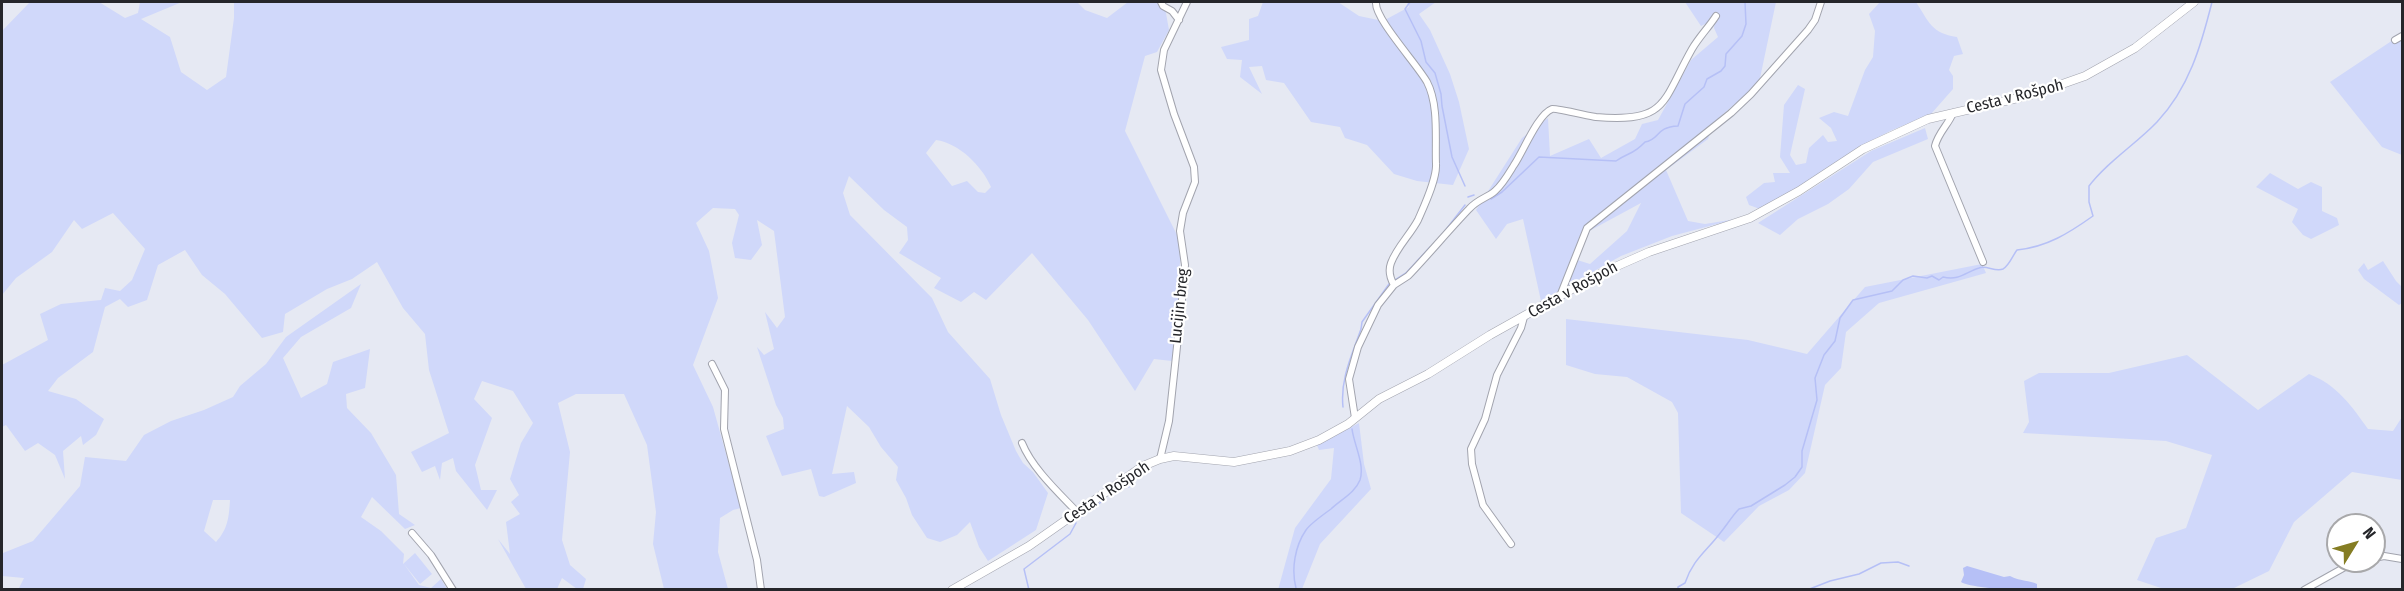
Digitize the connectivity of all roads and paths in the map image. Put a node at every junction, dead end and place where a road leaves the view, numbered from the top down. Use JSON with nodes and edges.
{"nodes":[{"id":1,"x":1161,"y":2,"type":"edge"},
{"id":2,"x":1188,"y":2,"type":"edge"},
{"id":3,"x":1376,"y":2,"type":"edge"},
{"id":4,"x":1821,"y":2,"type":"edge"},
{"id":5,"x":2194,"y":2,"type":"edge"},
{"id":6,"x":1716,"y":16,"type":"dead end"},
{"id":7,"x":1179,"y":20,"type":"junction"},
{"id":8,"x":2403,"y":36,"type":"edge"},
{"id":9,"x":2395,"y":40,"type":"dead end"},
{"id":10,"x":1953,"y":113,"type":"junction"},
{"id":11,"x":1983,"y":262,"type":"dead end"},
{"id":12,"x":1394,"y":285,"type":"junction"},
{"id":13,"x":1560,"y":296,"type":"junction"},
{"id":14,"x":1524,"y":317,"type":"junction"},
{"id":15,"x":712,"y":364,"type":"dead end"},
{"id":16,"x":1355,"y":418,"type":"junction"},
{"id":17,"x":1022,"y":443,"type":"dead end"},
{"id":18,"x":1160,"y":459,"type":"junction"},
{"id":19,"x":1077,"y":512,"type":"junction"},
{"id":20,"x":412,"y":533,"type":"dead end"},
{"id":21,"x":1511,"y":544,"type":"dead end"},
{"id":22,"x":2386,"y":556,"type":"edge"},
{"id":23,"x":2403,"y":558,"type":"edge"},
{"id":24,"x":2334,"y":573,"type":"edge"},
{"id":25,"x":965,"y":586,"type":"edge"},
{"id":26,"x":453,"y":590,"type":"edge"},
{"id":27,"x":761,"y":590,"type":"edge"},
{"id":28,"x":952,"y":590,"type":"edge"},
{"id":29,"x":2304,"y":590,"type":"edge"}],
"edges":[{"from":1,"to":7,"type":"street"},
{"from":2,"to":7,"type":"street","name":"Lucijin breg"},
{"from":3,"to":12,"type":"street"},
{"from":4,"to":13,"type":"street"},
{"from":5,"to":10,"type":"street","name":"Cesta v Rošpoh"},
{"from":6,"to":12,"type":"street"},
{"from":7,"to":18,"type":"street","name":"Lucijin breg"},
{"from":8,"to":9,"type":"street"},
{"from":10,"to":11,"type":"street"},
{"from":10,"to":13,"type":"street","name":"Cesta v Rošpoh"},
{"from":12,"to":16,"type":"street"},
{"from":13,"to":14,"type":"street","name":"Cesta v Rošpoh"},
{"from":14,"to":16,"type":"street","name":"Cesta v Rošpoh"},
{"from":14,"to":21,"type":"street"},
{"from":15,"to":27,"type":"street"},
{"from":16,"to":18,"type":"street","name":"Cesta v Rošpoh"},
{"from":17,"to":19,"type":"street"},
{"from":18,"to":19,"type":"street","name":"Cesta v Rošpoh"},
{"from":19,"to":25,"type":"street","name":"Cesta v Rošpoh"},
{"from":20,"to":26,"type":"street"},
{"from":22,"to":23,"type":"street"},
{"from":24,"to":29,"type":"street"},
{"from":25,"to":28,"type":"street","name":"Cesta v Rošpoh"}]}
